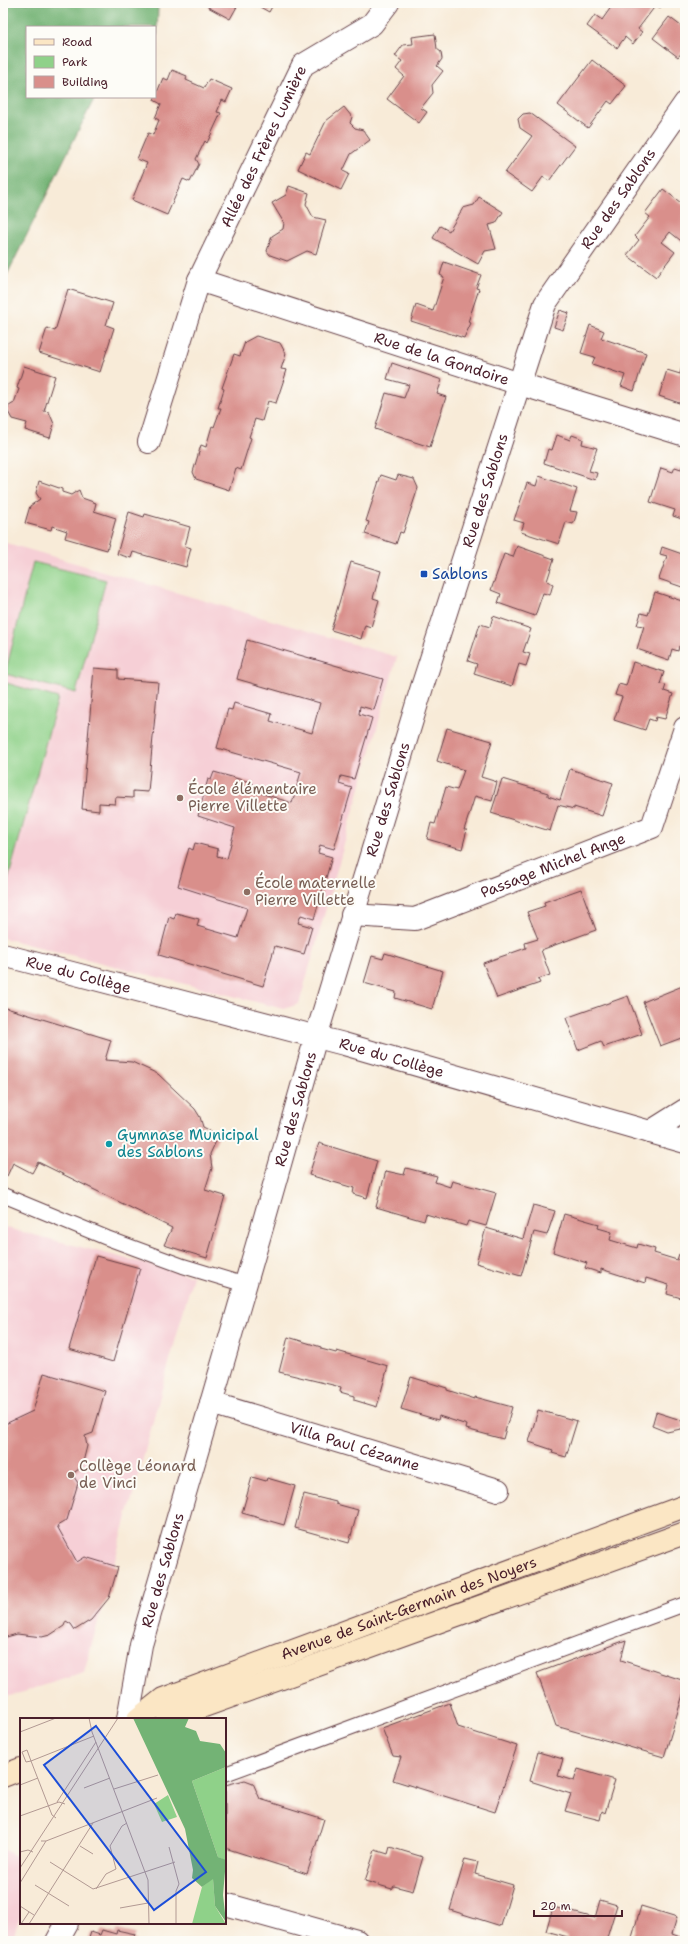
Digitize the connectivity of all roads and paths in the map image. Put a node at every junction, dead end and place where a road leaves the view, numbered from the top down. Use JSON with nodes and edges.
{"nodes":[{"id":1,"x":388,"y":3,"type":"edge"},
{"id":2,"x":685,"y":103,"type":"edge"},
{"id":3,"x":199,"y":280,"type":"junction"},
{"id":4,"x":520,"y":384,"type":"junction"},
{"id":5,"x":685,"y":435,"type":"edge"},
{"id":6,"x":149,"y":442,"type":"dead end"},
{"id":7,"x":685,"y":728,"type":"edge"},
{"id":8,"x":352,"y":915,"type":"junction"},
{"id":9,"x":3,"y":955,"type":"edge"},
{"id":10,"x":316,"y":1037,"type":"junction"},
{"id":11,"x":685,"y":1110,"type":"edge"},
{"id":12,"x":650,"y":1132,"type":"junction"},
{"id":13,"x":685,"y":1142,"type":"edge"},
{"id":14,"x":3,"y":1195,"type":"edge"},
{"id":15,"x":246,"y":1285,"type":"junction"},
{"id":16,"x":211,"y":1403,"type":"junction"},
{"id":17,"x":498,"y":1490,"type":"dead end"},
{"id":18,"x":685,"y":1506,"type":"edge"},
{"id":19,"x":685,"y":1533,"type":"edge"},
{"id":20,"x":685,"y":1604,"type":"edge"},
{"id":21,"x":128,"y":1718,"type":"edge"},
{"id":22,"x":139,"y":1718,"type":"edge"},
{"id":23,"x":171,"y":1718,"type":"edge"},
{"id":24,"x":20,"y":1769,"type":"edge"},
{"id":25,"x":226,"y":1774,"type":"edge"},
{"id":26,"x":3,"y":1776,"type":"edge"},
{"id":27,"x":226,"y":1904,"type":"edge"},
{"id":28,"x":66,"y":1924,"type":"edge"},
{"id":29,"x":57,"y":1941,"type":"edge"},
{"id":30,"x":357,"y":1941,"type":"edge"}],
"edges":[{"from":1,"to":3,"type":"street","name":"Allée des Frères Lumière"},
{"from":2,"to":4,"type":"street","name":"Rue des Sablons"},
{"from":3,"to":4,"type":"street","name":"Rue de la Gondoire"},
{"from":3,"to":6,"type":"street","name":"Allée des Frères Lumière"},
{"from":4,"to":5,"type":"street","name":"Rue de la Gondoire"},
{"from":4,"to":8,"type":"street","name":"Rue des Sablons"},
{"from":7,"to":8,"type":"street","name":"Passage Michel Ange"},
{"from":8,"to":10,"type":"street","name":"Rue des Sablons"},
{"from":9,"to":10,"type":"street","name":"Rue du Collège"},
{"from":10,"to":12,"type":"street","name":"Rue du Collège"},
{"from":10,"to":15,"type":"street","name":"Rue des Sablons"},
{"from":11,"to":12,"type":"street"},
{"from":12,"to":13,"type":"street","name":"Rue du Collège"},
{"from":14,"to":15,"type":"lane"},
{"from":15,"to":16,"type":"street","name":"Rue des Sablons"},
{"from":16,"to":17,"type":"street","name":"Villa Paul Cézanne"},
{"from":16,"to":21,"type":"street","name":"Rue des Sablons"},
{"from":18,"to":22,"type":"main road","name":"Avenue de Saint-Germain des Noyers"},
{"from":19,"to":23,"type":"main road","name":"Avenue de Saint-Germain des Noyers"},
{"from":20,"to":25,"type":"lane"},
{"from":24,"to":26,"type":"main road"},
{"from":27,"to":30,"type":"street"},
{"from":28,"to":29,"type":"street"}]}
